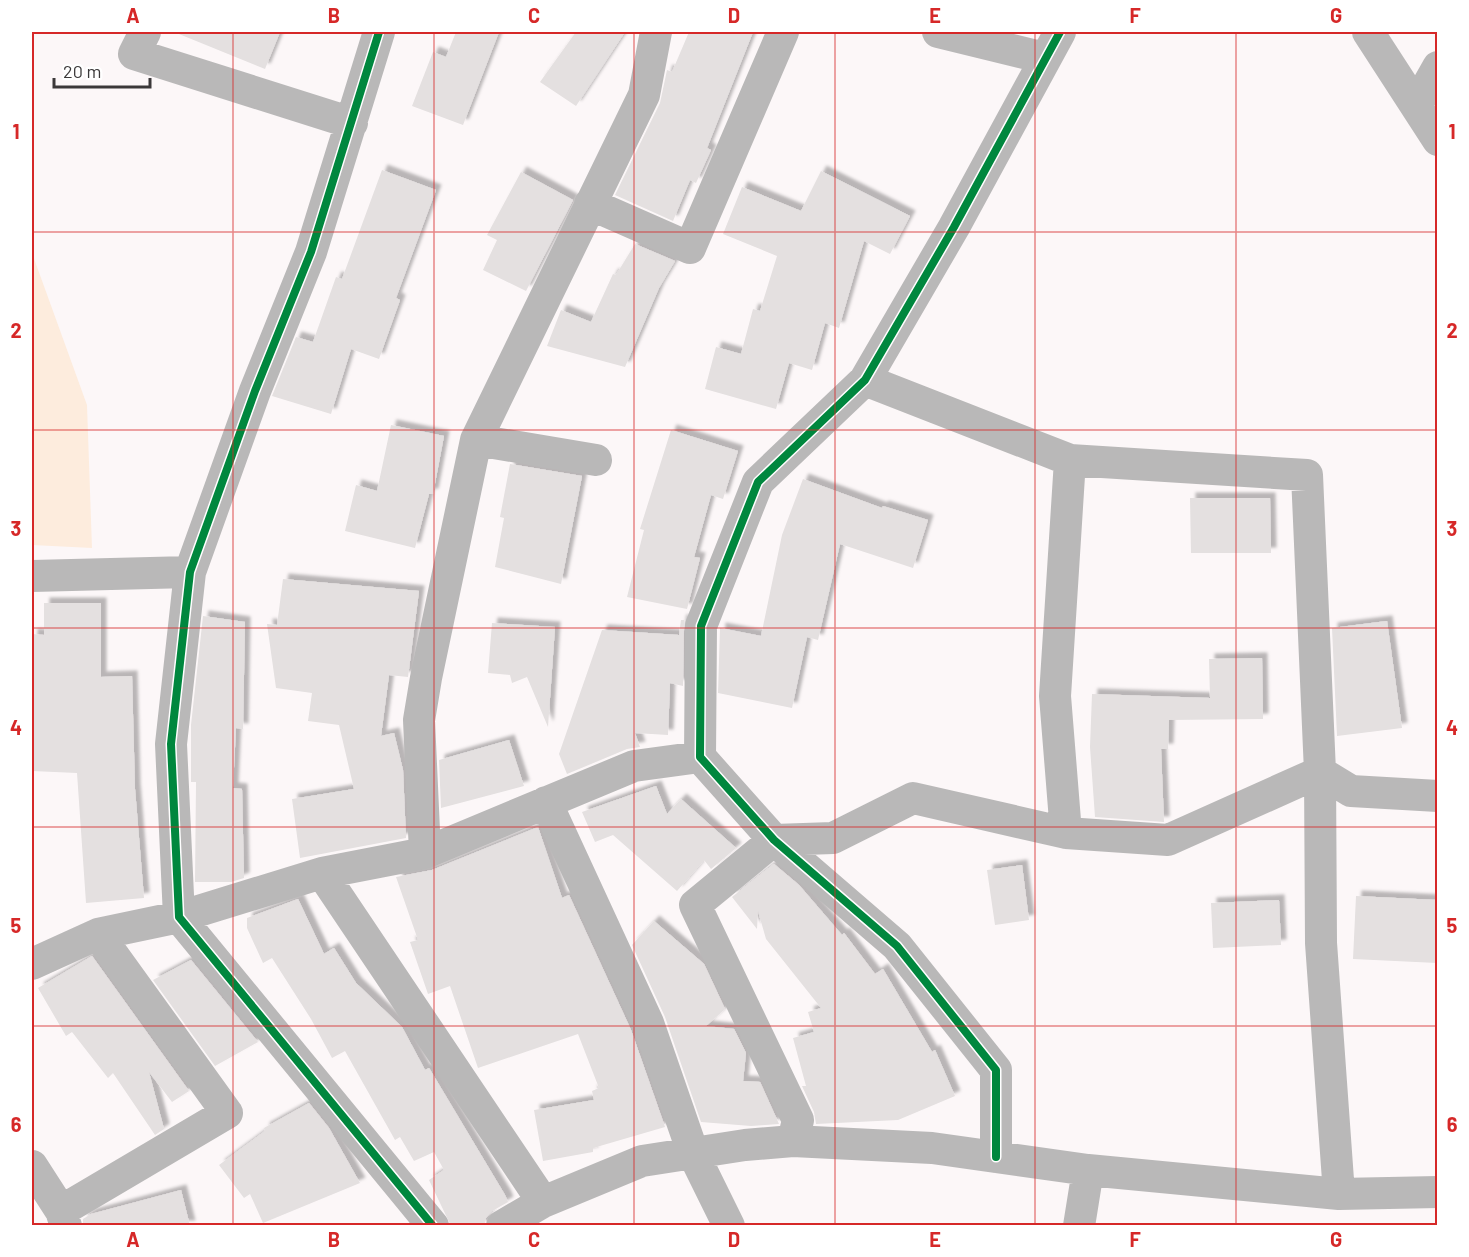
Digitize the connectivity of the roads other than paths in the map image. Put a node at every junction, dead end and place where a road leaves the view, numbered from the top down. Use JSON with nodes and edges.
{"nodes":[{"id":1,"x":380,"y":32,"type":"edge"},
{"id":2,"x":656,"y":32,"type":"edge"},
{"id":3,"x":783,"y":32,"type":"edge"},
{"id":4,"x":938,"y":32,"type":"edge"},
{"id":5,"x":1368,"y":32,"type":"edge"},
{"id":6,"x":139,"y":43,"type":"edge"},
{"id":7,"x":1053,"y":45,"type":"edge"},
{"id":8,"x":1437,"y":67,"type":"edge"},
{"id":9,"x":1416,"y":106,"type":"junction"},
{"id":10,"x":352,"y":123,"type":"junction"},
{"id":11,"x":1437,"y":140,"type":"edge"},
{"id":12,"x":590,"y":204,"type":"junction"},
{"id":13,"x":865,"y":380,"type":"junction"},
{"id":14,"x":476,"y":440,"type":"junction"},
{"id":15,"x":596,"y":460,"type":"dead end"},
{"id":16,"x":1070,"y":460,"type":"junction"},
{"id":17,"x":190,"y":572,"type":"junction"},
{"id":18,"x":32,"y":576,"type":"edge"},
{"id":19,"x":700,"y":757,"type":"junction"},
{"id":20,"x":1320,"y":772,"type":"junction"},
{"id":21,"x":1437,"y":796,"type":"edge"},
{"id":22,"x":546,"y":802,"type":"junction"},
{"id":23,"x":1066,"y":833,"type":"junction"},
{"id":24,"x":774,"y":840,"type":"junction"},
{"id":25,"x":425,"y":853,"type":"junction"},
{"id":26,"x":322,"y":873,"type":"junction"},
{"id":27,"x":179,"y":917,"type":"junction"},
{"id":28,"x":98,"y":934,"type":"junction"},
{"id":29,"x":32,"y":964,"type":"edge"},
{"id":30,"x":793,"y":1141,"type":"junction"},
{"id":31,"x":693,"y":1153,"type":"junction"},
{"id":32,"x":996,"y":1157,"type":"junction"},
{"id":33,"x":32,"y":1166,"type":"edge"},
{"id":34,"x":1088,"y":1170,"type":"junction"},
{"id":35,"x":1437,"y":1192,"type":"edge"},
{"id":36,"x":1339,"y":1194,"type":"junction"},
{"id":37,"x":543,"y":1202,"type":"junction"},
{"id":38,"x":64,"y":1218,"type":"edge"},
{"id":39,"x":433,"y":1226,"type":"edge"},
{"id":40,"x":502,"y":1226,"type":"edge"},
{"id":41,"x":729,"y":1226,"type":"edge"},
{"id":42,"x":1079,"y":1226,"type":"edge"}],
"edges":[{"from":1,"to":10,"type":"street"},
{"from":2,"to":12,"type":"street"},
{"from":3,"to":12,"type":"street"},
{"from":4,"to":7,"type":"street"},
{"from":5,"to":9,"type":"street"},
{"from":6,"to":10,"type":"street"},
{"from":7,"to":13,"type":"street"},
{"from":8,"to":9,"type":"street"},
{"from":9,"to":11,"type":"street"},
{"from":10,"to":17,"type":"street"},
{"from":12,"to":14,"type":"street"},
{"from":13,"to":16,"type":"street"},
{"from":13,"to":19,"type":"street"},
{"from":14,"to":15,"type":"street"},
{"from":14,"to":25,"type":"street"},
{"from":16,"to":20,"type":"street"},
{"from":16,"to":23,"type":"street"},
{"from":17,"to":18,"type":"street"},
{"from":17,"to":27,"type":"street"},
{"from":19,"to":22,"type":"street"},
{"from":19,"to":24,"type":"street"},
{"from":20,"to":21,"type":"street"},
{"from":20,"to":23,"type":"street"},
{"from":20,"to":36,"type":"street"},
{"from":22,"to":25,"type":"street"},
{"from":22,"to":31,"type":"street"},
{"from":23,"to":24,"type":"street"},
{"from":24,"to":30,"type":"street"},
{"from":24,"to":32,"type":"street"},
{"from":25,"to":26,"type":"street"},
{"from":26,"to":27,"type":"street"},
{"from":26,"to":37,"type":"street"},
{"from":27,"to":28,"type":"street"},
{"from":27,"to":39,"type":"street"},
{"from":28,"to":29,"type":"street"},
{"from":28,"to":38,"type":"street"},
{"from":30,"to":31,"type":"street"},
{"from":30,"to":32,"type":"street"},
{"from":31,"to":37,"type":"street"},
{"from":31,"to":41,"type":"street"},
{"from":32,"to":34,"type":"street"},
{"from":33,"to":38,"type":"street"},
{"from":34,"to":36,"type":"street"},
{"from":34,"to":42,"type":"street"},
{"from":35,"to":36,"type":"street"},
{"from":37,"to":40,"type":"street"}]}
